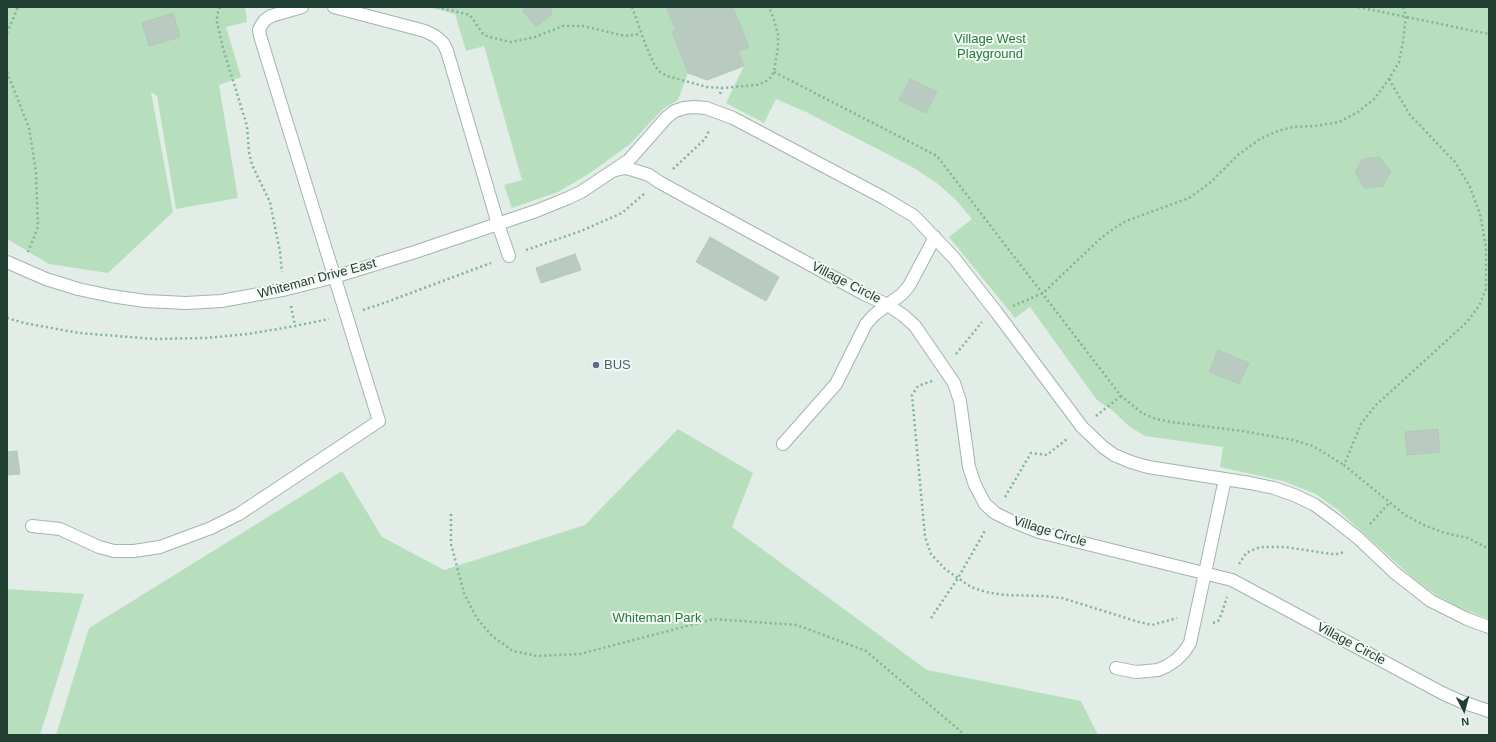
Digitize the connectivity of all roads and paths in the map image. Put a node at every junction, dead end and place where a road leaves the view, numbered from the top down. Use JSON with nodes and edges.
{"nodes":[{"id":1,"x":18,"y":7,"type":"edge"},
{"id":2,"x":220,"y":7,"type":"edge"},
{"id":3,"x":302,"y":7,"type":"edge"},
{"id":4,"x":334,"y":7,"type":"edge"},
{"id":5,"x":437,"y":7,"type":"edge"},
{"id":6,"x":632,"y":7,"type":"edge"},
{"id":7,"x":769,"y":7,"type":"edge"},
{"id":8,"x":1358,"y":7,"type":"edge"},
{"id":9,"x":1403,"y":7,"type":"edge"},
{"id":10,"x":1406,"y":16,"type":"junction"},
{"id":11,"x":7,"y":33,"type":"edge"},
{"id":12,"x":640,"y":34,"type":"junction"},
{"id":13,"x":1489,"y":34,"type":"edge"},
{"id":14,"x":7,"y":72,"type":"edge"},
{"id":15,"x":774,"y":72,"type":"junction"},
{"id":16,"x":1389,"y":79,"type":"junction"},
{"id":17,"x":644,"y":145,"type":"junction"},
{"id":18,"x":616,"y":170,"type":"junction"},
{"id":19,"x":649,"y":175,"type":"junction"},
{"id":20,"x":498,"y":224,"type":"junction"},
{"id":21,"x":935,"y":238,"type":"junction"},
{"id":22,"x":509,"y":256,"type":"dead end"},
{"id":23,"x":7,"y":262,"type":"edge"},
{"id":24,"x":21,"y":269,"type":"junction"},
{"id":25,"x":282,"y":272,"type":"dead end"},
{"id":26,"x":334,"y":276,"type":"junction"},
{"id":27,"x":1043,"y":293,"type":"junction"},
{"id":28,"x":888,"y":305,"type":"junction"},
{"id":29,"x":997,"y":313,"type":"junction"},
{"id":30,"x":944,"y":368,"type":"junction"},
{"id":31,"x":1121,"y":396,"type":"junction"},
{"id":32,"x":1082,"y":427,"type":"junction"},
{"id":33,"x":783,"y":444,"type":"dead end"},
{"id":34,"x":1344,"y":465,"type":"junction"},
{"id":35,"x":1225,"y":479,"type":"junction"},
{"id":36,"x":1390,"y":502,"type":"junction"},
{"id":37,"x":996,"y":513,"type":"junction"},
{"id":38,"x":450,"y":514,"type":"dead end"},
{"id":39,"x":32,"y":526,"type":"dead end"},
{"id":40,"x":1358,"y":538,"type":"junction"},
{"id":41,"x":1489,"y":549,"type":"edge"},
{"id":42,"x":1204,"y":573,"type":"junction"},
{"id":43,"x":958,"y":578,"type":"junction"},
{"id":44,"x":1232,"y":580,"type":"junction"},
{"id":45,"x":931,"y":618,"type":"dead end"},
{"id":46,"x":1195,"y":620,"type":"junction"},
{"id":47,"x":1489,"y":627,"type":"edge"},
{"id":48,"x":1116,"y":668,"type":"dead end"},
{"id":49,"x":1489,"y":710,"type":"edge"},
{"id":50,"x":966,"y":735,"type":"edge"}],
"edges":[{"from":1,"to":11,"type":"path"},
{"from":2,"to":25,"type":"path"},
{"from":3,"to":26,"type":"street"},
{"from":4,"to":20,"type":"street"},
{"from":5,"to":12,"type":"path"},
{"from":6,"to":12,"type":"path"},
{"from":7,"to":15,"type":"path"},
{"from":8,"to":10,"type":"path"},
{"from":9,"to":10,"type":"path"},
{"from":10,"to":13,"type":"path"},
{"from":10,"to":16,"type":"path"},
{"from":12,"to":15,"type":"path"},
{"from":14,"to":24,"type":"path"},
{"from":15,"to":27,"type":"path"},
{"from":16,"to":27,"type":"path"},
{"from":16,"to":34,"type":"path"},
{"from":17,"to":18,"type":"street"},
{"from":17,"to":19,"type":"street"},
{"from":17,"to":21,"type":"street"},
{"from":18,"to":19,"type":"street","name":"Village Circle"},
{"from":18,"to":20,"type":"street","name":"Whiteman Drive East"},
{"from":19,"to":28,"type":"street","name":"Village Circle"},
{"from":20,"to":22,"type":"street"},
{"from":20,"to":26,"type":"street","name":"Whiteman Drive East"},
{"from":21,"to":28,"type":"street"},
{"from":21,"to":29,"type":"street"},
{"from":23,"to":24,"type":"street","name":"Whiteman Drive East"},
{"from":24,"to":26,"type":"street","name":"Whiteman Drive East"},
{"from":26,"to":39,"type":"street"},
{"from":27,"to":29,"type":"path"},
{"from":27,"to":31,"type":"path"},
{"from":28,"to":30,"type":"street","name":"Village Circle"},
{"from":28,"to":33,"type":"street"},
{"from":29,"to":30,"type":"path"},
{"from":29,"to":32,"type":"street"},
{"from":30,"to":37,"type":"street","name":"Village Circle"},
{"from":30,"to":43,"type":"path"},
{"from":31,"to":32,"type":"path"},
{"from":31,"to":34,"type":"path"},
{"from":32,"to":35,"type":"street"},
{"from":32,"to":37,"type":"path"},
{"from":34,"to":36,"type":"path"},
{"from":35,"to":40,"type":"street"},
{"from":35,"to":42,"type":"street"},
{"from":36,"to":40,"type":"path"},
{"from":36,"to":41,"type":"path"},
{"from":37,"to":42,"type":"street","name":"Village Circle"},
{"from":37,"to":43,"type":"path"},
{"from":38,"to":50,"type":"path"},
{"from":40,"to":44,"type":"path"},
{"from":40,"to":47,"type":"street"},
{"from":42,"to":44,"type":"street","name":"Village Circle"},
{"from":42,"to":46,"type":"street"},
{"from":43,"to":45,"type":"path"},
{"from":43,"to":46,"type":"path"},
{"from":44,"to":46,"type":"path"},
{"from":44,"to":49,"type":"street","name":"Village Circle"},
{"from":46,"to":48,"type":"street"}]}
